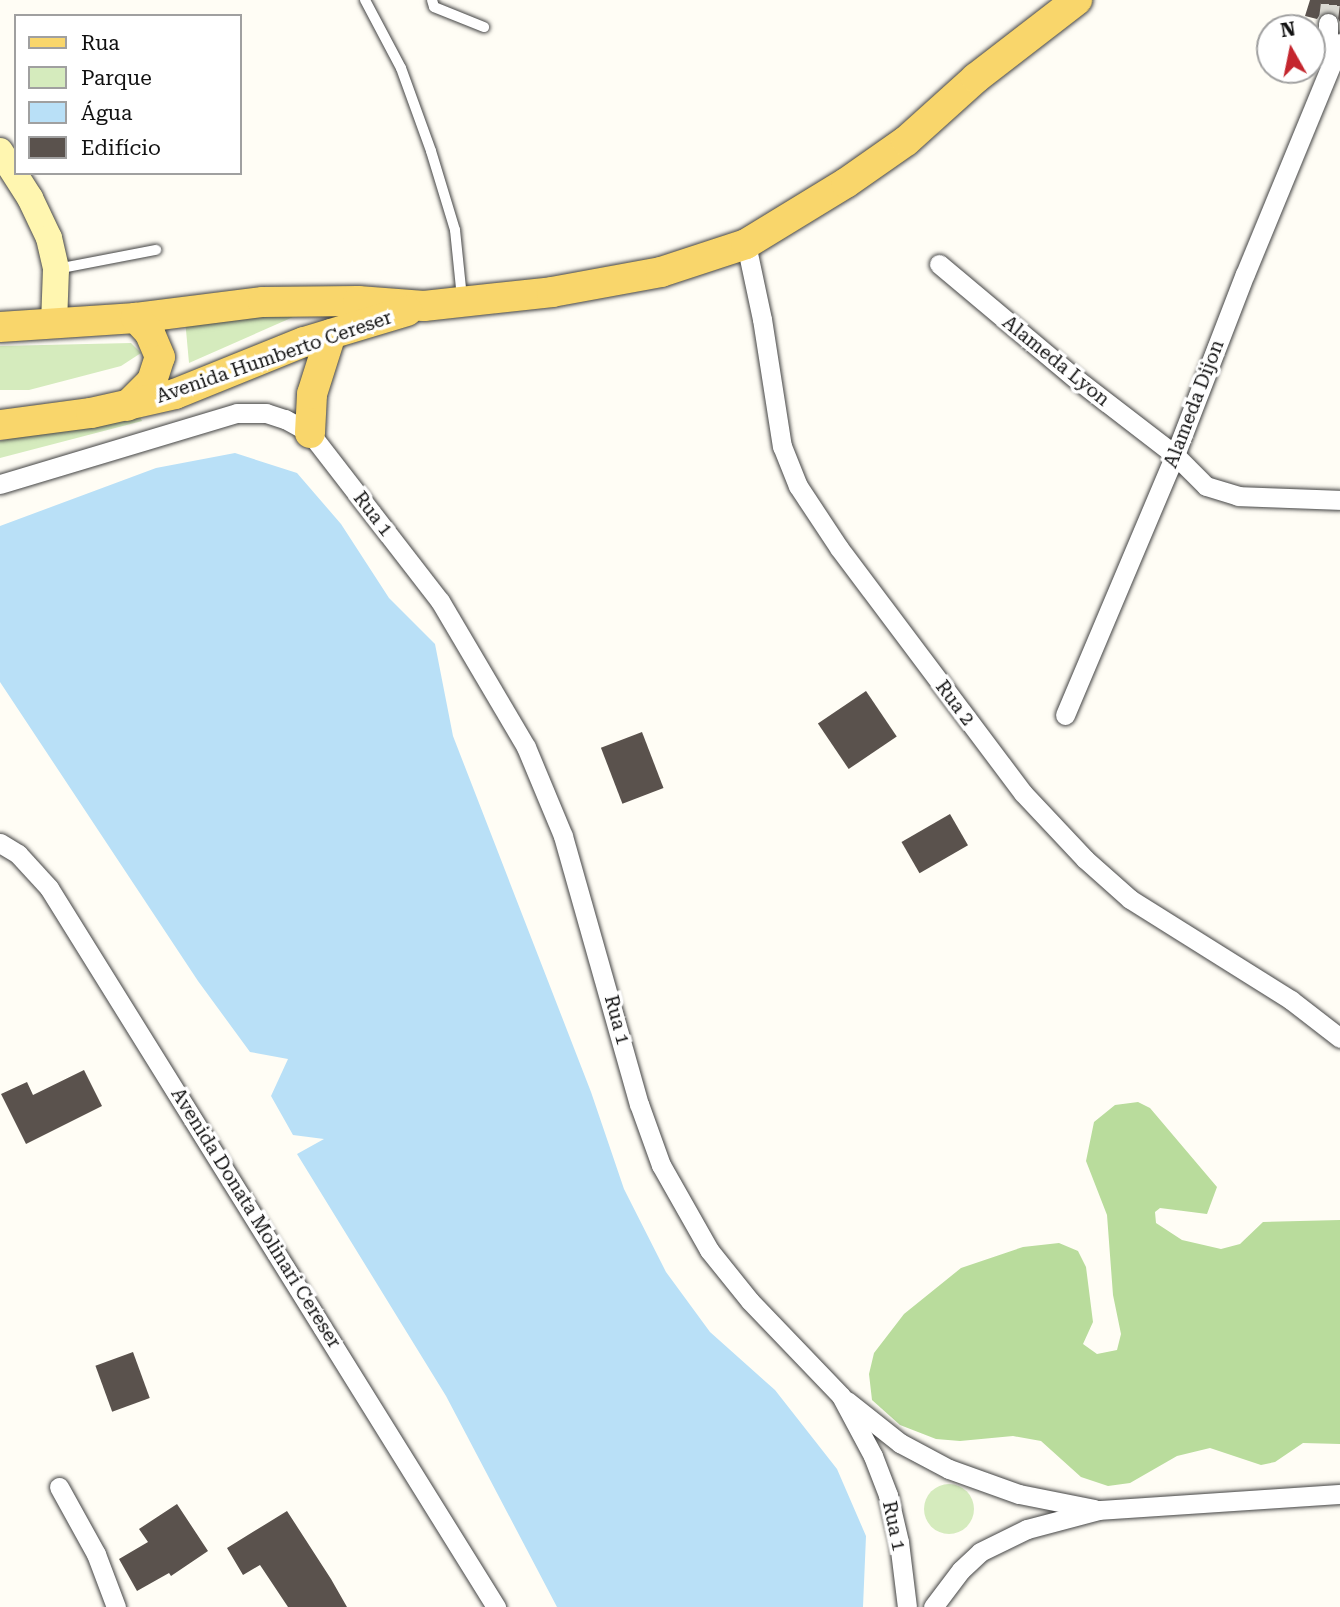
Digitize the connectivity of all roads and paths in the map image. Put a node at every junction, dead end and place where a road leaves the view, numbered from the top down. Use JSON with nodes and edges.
{"nodes":[{"id":1,"x":365,"y":0,"type":"edge"},
{"id":2,"x":432,"y":0,"type":"edge"},
{"id":3,"x":1077,"y":0,"type":"edge"},
{"id":4,"x":1328,"y":23,"type":"tunnel mouth"},
{"id":5,"x":484,"y":27,"type":"dead end"},
{"id":6,"x":1340,"y":43,"type":"tunnel mouth"},
{"id":7,"x":1328,"y":70,"type":"junction"},
{"id":8,"x":1330,"y":93,"type":"edge"},
{"id":9,"x":0,"y":151,"type":"edge"},
{"id":10,"x":14,"y":173,"type":"edge"},
{"id":11,"x":15,"y":175,"type":"edge"},
{"id":12,"x":746,"y":244,"type":"junction"},
{"id":13,"x":156,"y":250,"type":"dead end"},
{"id":14,"x":939,"y":264,"type":"dead end"},
{"id":15,"x":56,"y":269,"type":"junction"},
{"id":16,"x":463,"y":302,"type":"junction"},
{"id":17,"x":424,"y":306,"type":"junction"},
{"id":18,"x":136,"y":318,"type":"junction"},
{"id":19,"x":54,"y":324,"type":"junction"},
{"id":20,"x":0,"y":327,"type":"edge"},
{"id":21,"x":331,"y":334,"type":"junction"},
{"id":22,"x":126,"y":406,"type":"junction"},
{"id":23,"x":0,"y":425,"type":"edge"},
{"id":24,"x":310,"y":433,"type":"junction"},
{"id":25,"x":1175,"y":455,"type":"junction"},
{"id":26,"x":0,"y":484,"type":"edge"},
{"id":27,"x":1340,"y":500,"type":"edge"},
{"id":28,"x":1065,"y":715,"type":"dead end"},
{"id":29,"x":0,"y":843,"type":"edge"},
{"id":30,"x":1340,"y":1038,"type":"edge"},
{"id":31,"x":841,"y":1396,"type":"junction"},
{"id":32,"x":59,"y":1487,"type":"dead end"},
{"id":33,"x":1340,"y":1494,"type":"edge"},
{"id":34,"x":1099,"y":1510,"type":"junction"},
{"id":35,"x":116,"y":1607,"type":"edge"},
{"id":36,"x":496,"y":1607,"type":"edge"},
{"id":37,"x":907,"y":1607,"type":"edge"},
{"id":38,"x":933,"y":1607,"type":"edge"}],
"edges":[{"from":1,"to":16,"type":"lane"},
{"from":2,"to":5,"type":"lane"},
{"from":3,"to":12,"type":"main road","name":"Avenida Humberto Cereser"},
{"from":4,"to":7,"type":"street"},
{"from":6,"to":7,"type":"street","name":"Alameda Dijon"},
{"from":7,"to":8,"type":"street","name":"Alameda Dijon"},
{"from":8,"to":25,"type":"street","name":"Alameda Dijon"},
{"from":9,"to":10,"type":"street"},
{"from":11,"to":15,"type":"street"},
{"from":12,"to":16,"type":"main road","name":"Avenida Humberto Cereser"},
{"from":12,"to":30,"type":"street","name":"Rua 2"},
{"from":13,"to":15,"type":"lane"},
{"from":14,"to":25,"type":"street","name":"Alameda Lyon"},
{"from":15,"to":19,"type":"street"},
{"from":16,"to":17,"type":"main road","name":"Avenida Humberto Cereser"},
{"from":17,"to":18,"type":"main road","name":"Avenida Humberto Cereser"},
{"from":17,"to":21,"type":"main road","name":"Avenida Humberto Cereser"},
{"from":18,"to":19,"type":"main road","name":"Avenida Humberto Cereser"},
{"from":18,"to":22,"type":"main road"},
{"from":19,"to":20,"type":"main road","name":"Avenida Humberto Cereser"},
{"from":21,"to":22,"type":"main road","name":"Avenida Humberto Cereser"},
{"from":21,"to":24,"type":"main road"},
{"from":22,"to":23,"type":"main road","name":"Avenida Humberto Cereser"},
{"from":24,"to":26,"type":"street"},
{"from":24,"to":31,"type":"street","name":"Rua 1"},
{"from":25,"to":27,"type":"street","name":"Alameda Lyon"},
{"from":25,"to":28,"type":"street","name":"Alameda Dijon"},
{"from":29,"to":36,"type":"street","name":"Avenida Donata Molinari Cereser"},
{"from":31,"to":34,"type":"street"},
{"from":31,"to":37,"type":"street","name":"Rua 1"},
{"from":32,"to":35,"type":"street"},
{"from":33,"to":34,"type":"street"},
{"from":34,"to":38,"type":"street"}]}
